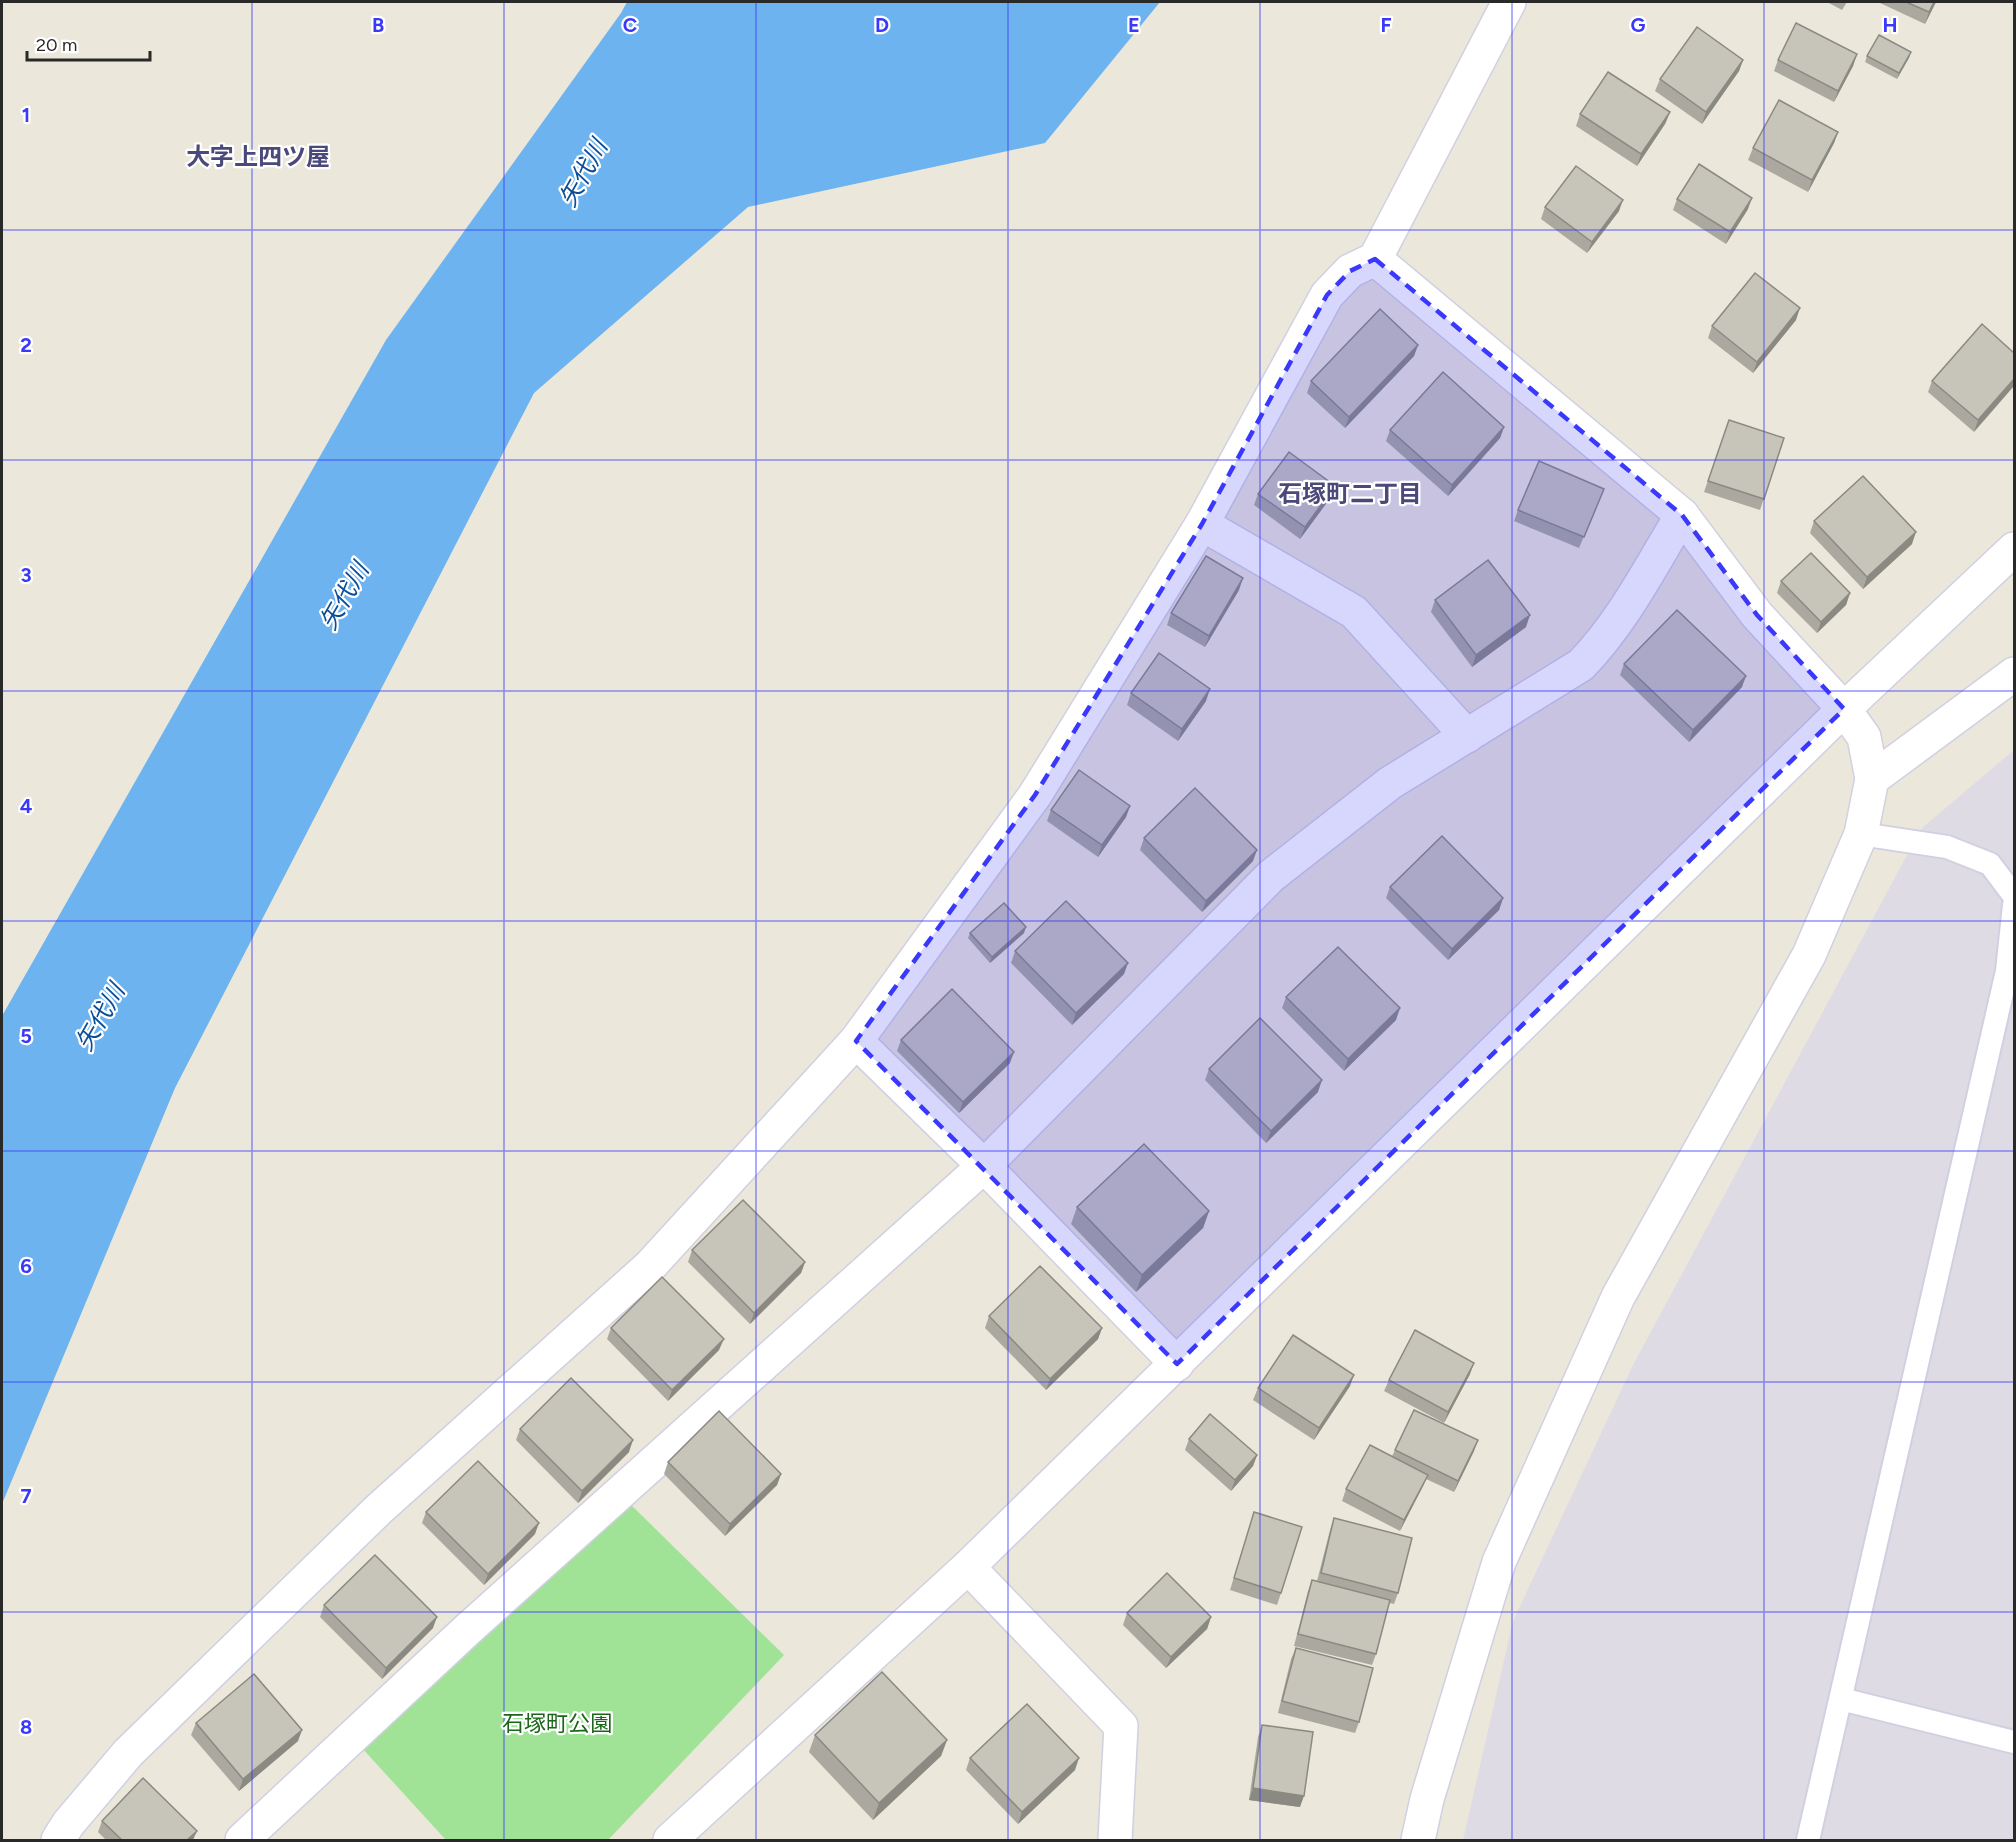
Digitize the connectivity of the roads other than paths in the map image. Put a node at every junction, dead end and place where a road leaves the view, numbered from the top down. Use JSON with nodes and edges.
{"nodes":[{"id":1,"x":1509,"y":2,"type":"edge"},
{"id":2,"x":1375,"y":259,"type":"junction"},
{"id":3,"x":1682,"y":515,"type":"junction"},
{"id":4,"x":1202,"y":524,"type":"junction"},
{"id":5,"x":2014,"y":549,"type":"edge"},
{"id":6,"x":2014,"y":674,"type":"edge"},
{"id":7,"x":1844,"y":709,"type":"junction"},
{"id":8,"x":1467,"y":736,"type":"junction"},
{"id":9,"x":1872,"y":779,"type":"junction"},
{"id":10,"x":1861,"y":834,"type":"junction"},
{"id":11,"x":2014,"y":896,"type":"edge"},
{"id":12,"x":2014,"y":905,"type":"edge"},
{"id":13,"x":856,"y":1041,"type":"junction"},
{"id":14,"x":984,"y":1166,"type":"junction"},
{"id":15,"x":1177,"y":1364,"type":"junction"},
{"id":16,"x":968,"y":1567,"type":"junction"},
{"id":17,"x":1840,"y":1699,"type":"junction"},
{"id":18,"x":2014,"y":1742,"type":"edge"},
{"id":19,"x":58,"y":1840,"type":"edge"},
{"id":20,"x":243,"y":1840,"type":"edge"},
{"id":21,"x":670,"y":1840,"type":"edge"},
{"id":22,"x":1115,"y":1840,"type":"edge"},
{"id":23,"x":1418,"y":1840,"type":"edge"},
{"id":24,"x":1808,"y":1840,"type":"edge"}],
"edges":[{"from":1,"to":2,"type":"street"},
{"from":2,"to":3,"type":"street"},
{"from":2,"to":4,"type":"street"},
{"from":3,"to":7,"type":"street"},
{"from":3,"to":8,"type":"street"},
{"from":4,"to":8,"type":"street"},
{"from":4,"to":13,"type":"street"},
{"from":5,"to":7,"type":"street"},
{"from":6,"to":9,"type":"street"},
{"from":7,"to":9,"type":"street"},
{"from":7,"to":15,"type":"street"},
{"from":8,"to":14,"type":"street"},
{"from":9,"to":10,"type":"street"},
{"from":10,"to":11,"type":"lane"},
{"from":10,"to":23,"type":"street"},
{"from":12,"to":17,"type":"lane"},
{"from":13,"to":14,"type":"street"},
{"from":13,"to":19,"type":"street"},
{"from":14,"to":15,"type":"street"},
{"from":14,"to":20,"type":"street"},
{"from":15,"to":16,"type":"street"},
{"from":16,"to":21,"type":"street"},
{"from":16,"to":22,"type":"street"},
{"from":17,"to":18,"type":"lane"},
{"from":17,"to":24,"type":"lane"}]}
